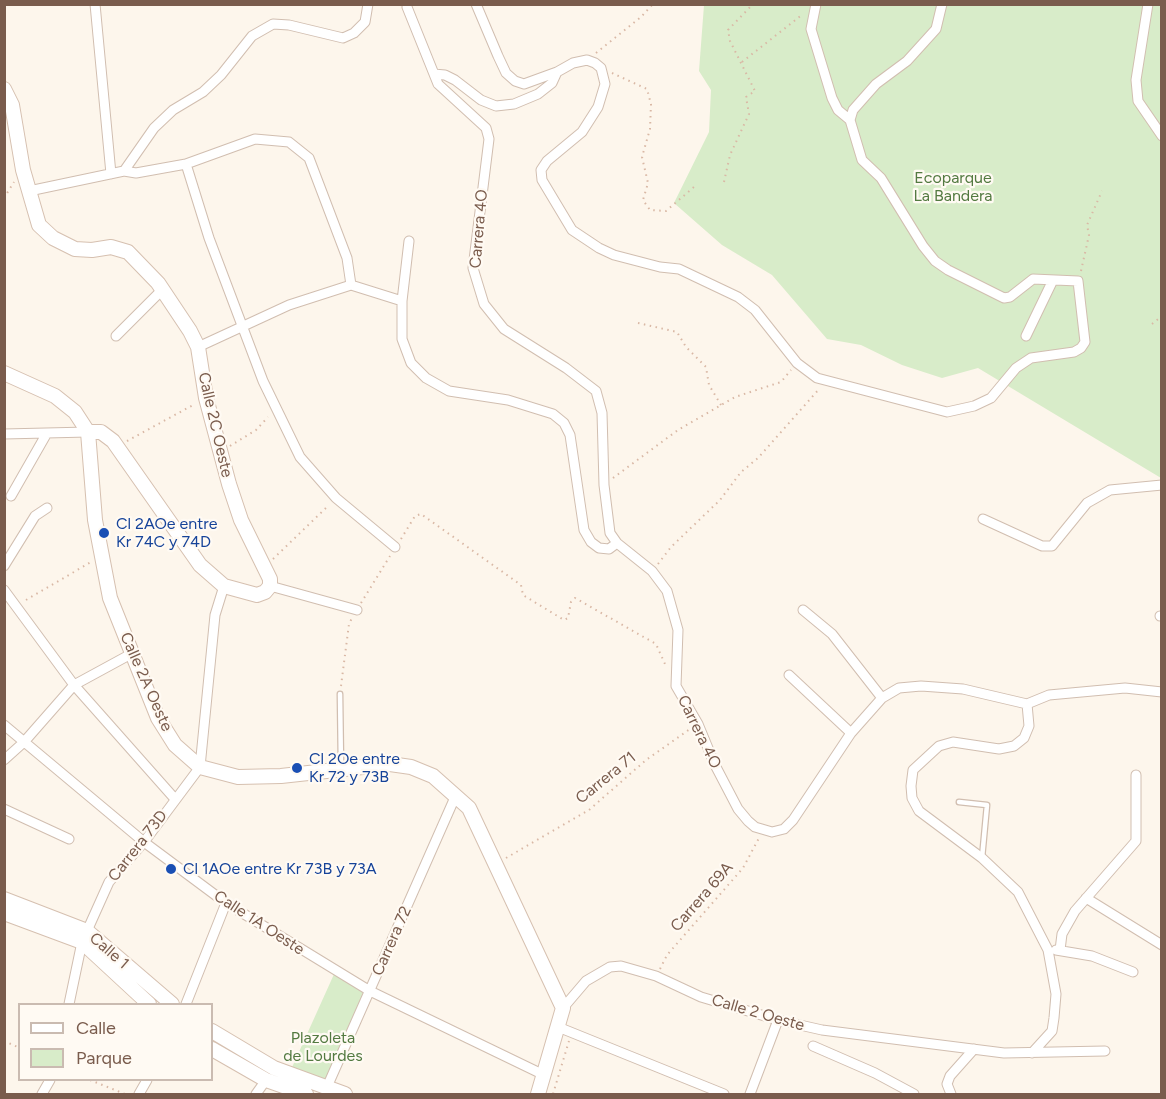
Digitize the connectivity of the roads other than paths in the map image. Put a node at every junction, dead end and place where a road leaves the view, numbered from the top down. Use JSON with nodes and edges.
{"nodes":[{"id":1,"x":95,"y":4,"type":"edge"},
{"id":2,"x":368,"y":4,"type":"edge"},
{"id":3,"x":476,"y":4,"type":"edge"},
{"id":4,"x":816,"y":4,"type":"edge"},
{"id":5,"x":942,"y":4,"type":"edge"},
{"id":6,"x":1148,"y":4,"type":"edge"},
{"id":7,"x":405,"y":6,"type":"edge"},
{"id":8,"x":556,"y":72,"type":"junction"},
{"id":9,"x":434,"y":75,"type":"junction"},
{"id":10,"x":4,"y":89,"type":"edge"},
{"id":11,"x":850,"y":120,"type":"junction"},
{"id":12,"x":1161,"y":136,"type":"edge"},
{"id":13,"x":186,"y":164,"type":"junction"},
{"id":14,"x":124,"y":171,"type":"junction"},
{"id":15,"x":111,"y":174,"type":"junction"},
{"id":16,"x":29,"y":191,"type":"junction"},
{"id":17,"x":409,"y":240,"type":"dead end"},
{"id":18,"x":1053,"y":280,"type":"junction"},
{"id":19,"x":351,"y":285,"type":"junction"},
{"id":20,"x":162,"y":290,"type":"junction"},
{"id":21,"x":402,"y":301,"type":"junction"},
{"id":22,"x":243,"y":325,"type":"junction"},
{"id":23,"x":116,"y":336,"type":"dead end"},
{"id":24,"x":1026,"y":336,"type":"dead end"},
{"id":25,"x":198,"y":347,"type":"junction"},
{"id":26,"x":4,"y":373,"type":"edge"},
{"id":27,"x":88,"y":432,"type":"junction"},
{"id":28,"x":47,"y":433,"type":"junction"},
{"id":29,"x":4,"y":434,"type":"edge"},
{"id":30,"x":1161,"y":485,"type":"edge"},
{"id":31,"x":11,"y":496,"type":"dead end"},
{"id":32,"x":47,"y":508,"type":"dead end"},
{"id":33,"x":983,"y":519,"type":"dead end"},
{"id":34,"x":617,"y":543,"type":"junction"},
{"id":35,"x":395,"y":547,"type":"road end"},
{"id":36,"x":4,"y":566,"type":"edge"},
{"id":37,"x":224,"y":586,"type":"junction"},
{"id":38,"x":270,"y":586,"type":"junction"},
{"id":39,"x":4,"y":590,"type":"edge"},
{"id":40,"x":357,"y":610,"type":"road end"},
{"id":41,"x":802,"y":610,"type":"dead end"},
{"id":42,"x":131,"y":654,"type":"junction"},
{"id":43,"x":789,"y":675,"type":"dead end"},
{"id":44,"x":74,"y":685,"type":"junction"},
{"id":45,"x":1161,"y":692,"type":"edge"},
{"id":46,"x":340,"y":694,"type":"road end"},
{"id":47,"x":882,"y":698,"type":"junction"},
{"id":48,"x":1027,"y":704,"type":"junction"},
{"id":49,"x":4,"y":725,"type":"edge"},
{"id":50,"x":851,"y":733,"type":"junction"},
{"id":51,"x":24,"y":742,"type":"junction"},
{"id":52,"x":4,"y":760,"type":"edge"},
{"id":53,"x":200,"y":767,"type":"junction"},
{"id":54,"x":341,"y":770,"type":"junction"},
{"id":55,"x":1136,"y":775,"type":"dead end"},
{"id":56,"x":456,"y":795,"type":"junction"},
{"id":57,"x":175,"y":799,"type":"junction"},
{"id":58,"x":959,"y":802,"type":"dead end"},
{"id":59,"x":4,"y":809,"type":"edge"},
{"id":60,"x":69,"y":839,"type":"dead end"},
{"id":61,"x":144,"y":842,"type":"junction"},
{"id":62,"x":982,"y":858,"type":"junction"},
{"id":63,"x":1086,"y":898,"type":"junction"},
{"id":64,"x":4,"y":899,"type":"edge"},
{"id":65,"x":226,"y":903,"type":"junction"},
{"id":66,"x":4,"y":913,"type":"edge"},
{"id":67,"x":84,"y":937,"type":"junction"},
{"id":68,"x":1161,"y":945,"type":"edge"},
{"id":69,"x":1048,"y":950,"type":"junction"},
{"id":70,"x":1060,"y":950,"type":"junction"},
{"id":71,"x":1133,"y":972,"type":"dead end"},
{"id":72,"x":370,"y":991,"type":"junction"},
{"id":73,"x":69,"y":1003,"type":"edge"},
{"id":74,"x":148,"y":1003,"type":"edge"},
{"id":75,"x":169,"y":1003,"type":"edge"},
{"id":76,"x":187,"y":1003,"type":"edge"},
{"id":77,"x":561,"y":1017,"type":"junction"},
{"id":78,"x":778,"y":1020,"type":"junction"},
{"id":79,"x":213,"y":1032,"type":"edge"},
{"id":80,"x":813,"y":1046,"type":"dead end"},
{"id":81,"x":974,"y":1049,"type":"junction"},
{"id":82,"x":213,"y":1050,"type":"edge"},
{"id":83,"x":1105,"y":1052,"type":"dead end"},
{"id":84,"x":1032,"y":1053,"type":"junction"},
{"id":85,"x":543,"y":1075,"type":"junction"},
{"id":86,"x":266,"y":1080,"type":"junction"},
{"id":87,"x":49,"y":1081,"type":"edge"},
{"id":88,"x":146,"y":1081,"type":"edge"},
{"id":89,"x":327,"y":1087,"type":"junction"},
{"id":90,"x":42,"y":1095,"type":"edge"},
{"id":91,"x":139,"y":1095,"type":"edge"},
{"id":92,"x":256,"y":1095,"type":"edge"},
{"id":93,"x":306,"y":1095,"type":"edge"},
{"id":94,"x":345,"y":1095,"type":"edge"},
{"id":95,"x":538,"y":1095,"type":"edge"},
{"id":96,"x":724,"y":1095,"type":"edge"},
{"id":97,"x":750,"y":1095,"type":"edge"},
{"id":98,"x":914,"y":1095,"type":"edge"},
{"id":99,"x":951,"y":1095,"type":"edge"}],
"edges":[{"from":1,"to":15,"type":"street"},
{"from":2,"to":14,"type":"street"},
{"from":3,"to":8,"type":"street"},
{"from":4,"to":11,"type":"street"},
{"from":5,"to":11,"type":"street"},
{"from":6,"to":12,"type":"street"},
{"from":7,"to":9,"type":"street","name":"Carrera 4O"},
{"from":8,"to":9,"type":"street"},
{"from":8,"to":18,"type":"street"},
{"from":9,"to":34,"type":"street","name":"Carrera 4O"},
{"from":10,"to":16,"type":"street","name":"Calle 2C Oeste"},
{"from":11,"to":18,"type":"street"},
{"from":13,"to":14,"type":"street"},
{"from":13,"to":19,"type":"street"},
{"from":13,"to":22,"type":"street"},
{"from":14,"to":15,"type":"street"},
{"from":15,"to":16,"type":"street"},
{"from":16,"to":20,"type":"street","name":"Calle 2C Oeste"},
{"from":17,"to":21,"type":"street"},
{"from":18,"to":24,"type":"street"},
{"from":19,"to":21,"type":"street"},
{"from":19,"to":22,"type":"street"},
{"from":20,"to":23,"type":"street"},
{"from":20,"to":25,"type":"street","name":"Calle 2C Oeste"},
{"from":21,"to":34,"type":"street"},
{"from":22,"to":25,"type":"street"},
{"from":22,"to":35,"type":"street"},
{"from":25,"to":38,"type":"street","name":"Calle 2C Oeste"},
{"from":26,"to":27,"type":"street"},
{"from":27,"to":28,"type":"street"},
{"from":27,"to":37,"type":"street"},
{"from":27,"to":42,"type":"street","name":"Calle 2A Oeste"},
{"from":28,"to":29,"type":"street"},
{"from":28,"to":31,"type":"street"},
{"from":30,"to":33,"type":"street"},
{"from":32,"to":36,"type":"street"},
{"from":34,"to":50,"type":"street","name":"Carrera 4O"},
{"from":37,"to":38,"type":"street"},
{"from":37,"to":53,"type":"street"},
{"from":38,"to":40,"type":"street"},
{"from":39,"to":44,"type":"street"},
{"from":41,"to":47,"type":"street"},
{"from":42,"to":44,"type":"street"},
{"from":42,"to":53,"type":"street","name":"Calle 2A Oeste"},
{"from":43,"to":50,"type":"street"},
{"from":44,"to":51,"type":"street"},
{"from":44,"to":57,"type":"street"},
{"from":45,"to":48,"type":"street"},
{"from":46,"to":54,"type":"lane"},
{"from":47,"to":48,"type":"street"},
{"from":47,"to":50,"type":"street"},
{"from":48,"to":62,"type":"street"},
{"from":49,"to":51,"type":"street","name":"Calle 1A Oeste"},
{"from":51,"to":52,"type":"street"},
{"from":51,"to":61,"type":"street","name":"Calle 1A Oeste"},
{"from":53,"to":54,"type":"street","name":"Calle 2A Oeste"},
{"from":53,"to":57,"type":"street","name":"Carrera 73D"},
{"from":54,"to":56,"type":"street","name":"Calle 2A Oeste"},
{"from":55,"to":63,"type":"street"},
{"from":56,"to":72,"type":"street","name":"Carrera 72"},
{"from":56,"to":77,"type":"street","name":"Calle 2A Oeste"},
{"from":57,"to":61,"type":"street","name":"Carrera 73D"},
{"from":58,"to":62,"type":"lane"},
{"from":59,"to":60,"type":"street"},
{"from":61,"to":65,"type":"street","name":"Calle 1A Oeste"},
{"from":61,"to":67,"type":"street","name":"Carrera 73D"},
{"from":62,"to":69,"type":"street"},
{"from":63,"to":68,"type":"street"},
{"from":63,"to":70,"type":"street"},
{"from":64,"to":67,"type":"street","name":"Calle 1"},
{"from":65,"to":72,"type":"street","name":"Calle 1A Oeste"},
{"from":65,"to":76,"type":"street"},
{"from":66,"to":67,"type":"street","name":"Calle 1"},
{"from":67,"to":73,"type":"street","name":"Carrera 73D"},
{"from":67,"to":74,"type":"street","name":"Calle 1"},
{"from":67,"to":75,"type":"street","name":"Calle 1"},
{"from":69,"to":70,"type":"street"},
{"from":69,"to":84,"type":"street"},
{"from":70,"to":71,"type":"street"},
{"from":72,"to":85,"type":"street","name":"Calle 1A Oeste"},
{"from":72,"to":89,"type":"street","name":"Carrera 72"},
{"from":77,"to":78,"type":"street","name":"Calle 2 Oeste"},
{"from":77,"to":85,"type":"street"},
{"from":77,"to":96,"type":"street"},
{"from":78,"to":81,"type":"street","name":"Calle 2 Oeste"},
{"from":78,"to":97,"type":"street"},
{"from":79,"to":89,"type":"street"},
{"from":80,"to":98,"type":"street"},
{"from":81,"to":84,"type":"street","name":"Calle 2 Oeste"},
{"from":81,"to":99,"type":"street"},
{"from":82,"to":86,"type":"street"},
{"from":83,"to":84,"type":"street","name":"Calle 2 Oeste"},
{"from":85,"to":95,"type":"street"},
{"from":86,"to":92,"type":"street"},
{"from":86,"to":93,"type":"street"},
{"from":87,"to":90,"type":"street"},
{"from":88,"to":91,"type":"street"},
{"from":89,"to":94,"type":"street"}]}
